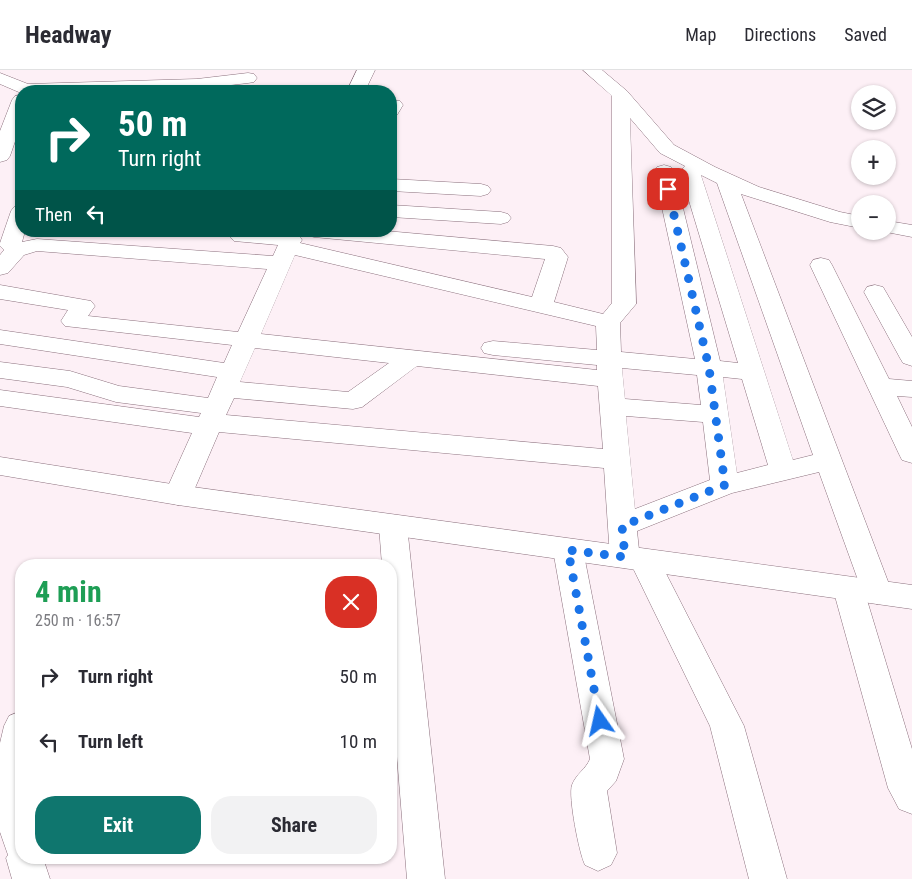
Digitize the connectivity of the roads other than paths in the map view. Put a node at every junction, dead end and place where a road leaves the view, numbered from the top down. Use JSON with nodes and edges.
{"nodes":[{"id":1,"x":366,"y":70,"type":"edge"},
{"id":2,"x":592,"y":70,"type":"edge"},
{"id":3,"x":193,"y":77,"type":"edge"},
{"id":4,"x":0,"y":78,"type":"edge"},
{"id":5,"x":249,"y":80,"type":"edge"},
{"id":6,"x":84,"y":82,"type":"edge"},
{"id":7,"x":359,"y":85,"type":"edge"},
{"id":8,"x":15,"y":94,"type":"edge"},
{"id":9,"x":621,"y":95,"type":"junction"},
{"id":10,"x":15,"y":133,"type":"edge"},
{"id":11,"x":9,"y":161,"type":"edge"},
{"id":12,"x":643,"y":171,"type":"junction"},
{"id":13,"x":708,"y":174,"type":"junction"},
{"id":14,"x":397,"y":186,"type":"edge"},
{"id":15,"x":425,"y":187,"type":"junction"},
{"id":16,"x":481,"y":190,"type":"dead end"},
{"id":17,"x":397,"y":211,"type":"edge"},
{"id":18,"x":418,"y":212,"type":"junction"},
{"id":19,"x":501,"y":218,"type":"dead end"},
{"id":20,"x":851,"y":220,"type":"edge"},
{"id":21,"x":896,"y":228,"type":"edge"},
{"id":22,"x":15,"y":231,"type":"edge"},
{"id":23,"x":912,"y":231,"type":"edge"},
{"id":24,"x":247,"y":237,"type":"edge"},
{"id":25,"x":344,"y":237,"type":"edge"},
{"id":26,"x":395,"y":237,"type":"edge"},
{"id":27,"x":407,"y":239,"type":"junction"},
{"id":28,"x":11,"y":245,"type":"edge"},
{"id":29,"x":289,"y":245,"type":"edge"},
{"id":30,"x":337,"y":258,"type":"junction"},
{"id":31,"x":821,"y":265,"type":"dead end"},
{"id":32,"x":0,"y":268,"type":"edge"},
{"id":33,"x":396,"y":272,"type":"junction"},
{"id":34,"x":0,"y":292,"type":"edge"},
{"id":35,"x":875,"y":292,"type":"dead end"},
{"id":36,"x":541,"y":306,"type":"junction"},
{"id":37,"x":608,"y":322,"type":"junction"},
{"id":38,"x":249,"y":334,"type":"junction"},
{"id":39,"x":0,"y":337,"type":"edge"},
{"id":40,"x":788,"y":353,"type":"junction"},
{"id":41,"x":411,"y":358,"type":"junction"},
{"id":42,"x":912,"y":358,"type":"edge"},
{"id":43,"x":751,"y":362,"type":"junction"},
{"id":44,"x":709,"y":368,"type":"junction"},
{"id":45,"x":609,"y":369,"type":"junction"},
{"id":46,"x":0,"y":370,"type":"edge"},
{"id":47,"x":880,"y":387,"type":"junction"},
{"id":48,"x":912,"y":389,"type":"edge"},
{"id":49,"x":0,"y":398,"type":"edge"},
{"id":50,"x":219,"y":403,"type":"junction"},
{"id":51,"x":612,"y":407,"type":"junction"},
{"id":52,"x":716,"y":414,"type":"junction"},
{"id":53,"x":912,"y":454,"type":"edge"},
{"id":54,"x":617,"y":460,"type":"junction"},
{"id":55,"x":828,"y":461,"type":"junction"},
{"id":56,"x":0,"y":466,"type":"edge"},
{"id":57,"x":783,"y":471,"type":"junction"},
{"id":58,"x":725,"y":485,"type":"junction"},
{"id":59,"x":178,"y":495,"type":"junction"},
{"id":60,"x":393,"y":526,"type":"junction"},
{"id":61,"x":622,"y":526,"type":"junction"},
{"id":62,"x":568,"y":550,"type":"junction"},
{"id":63,"x":396,"y":559,"type":"edge"},
{"id":64,"x":634,"y":559,"type":"junction"},
{"id":65,"x":397,"y":569,"type":"edge"},
{"id":66,"x":862,"y":591,"type":"junction"},
{"id":67,"x":912,"y":597,"type":"edge"},
{"id":68,"x":15,"y":753,"type":"edge"},
{"id":69,"x":912,"y":798,"type":"edge"},
{"id":70,"x":15,"y":818,"type":"edge"},
{"id":71,"x":598,"y":853,"type":"dead end"},
{"id":72,"x":27,"y":864,"type":"edge"},
{"id":73,"x":31,"y":879,"type":"edge"},
{"id":74,"x":426,"y":879,"type":"edge"},
{"id":75,"x":768,"y":879,"type":"edge"}],
"edges":[{"from":1,"to":7,"type":"street"},
{"from":2,"to":9,"type":"street"},
{"from":3,"to":5,"type":"street"},
{"from":3,"to":6,"type":"street"},
{"from":4,"to":8,"type":"street"},
{"from":9,"to":12,"type":"street"},
{"from":9,"to":13,"type":"street"},
{"from":10,"to":11,"type":"street"},
{"from":12,"to":13,"type":"street"},
{"from":12,"to":37,"type":"street"},
{"from":12,"to":44,"type":"street"},
{"from":13,"to":20,"type":"street"},
{"from":13,"to":40,"type":"street"},
{"from":13,"to":43,"type":"street"},
{"from":14,"to":15,"type":"street"},
{"from":15,"to":16,"type":"street"},
{"from":15,"to":18,"type":"street"},
{"from":17,"to":18,"type":"street"},
{"from":18,"to":19,"type":"street"},
{"from":18,"to":27,"type":"street"},
{"from":21,"to":23,"type":"street"},
{"from":22,"to":28,"type":"street"},
{"from":24,"to":29,"type":"street"},
{"from":25,"to":30,"type":"street"},
{"from":26,"to":27,"type":"street"},
{"from":27,"to":33,"type":"street"},
{"from":27,"to":36,"type":"street"},
{"from":28,"to":29,"type":"street"},
{"from":28,"to":32,"type":"street"},
{"from":29,"to":30,"type":"street"},
{"from":29,"to":38,"type":"street"},
{"from":30,"to":33,"type":"street"},
{"from":31,"to":47,"type":"street"},
{"from":33,"to":36,"type":"street"},
{"from":34,"to":38,"type":"street"},
{"from":35,"to":42,"type":"street"},
{"from":36,"to":37,"type":"street"},
{"from":37,"to":45,"type":"street"},
{"from":38,"to":41,"type":"street"},
{"from":38,"to":45,"type":"street"},
{"from":38,"to":50,"type":"street"},
{"from":39,"to":50,"type":"street"},
{"from":40,"to":43,"type":"street"},
{"from":40,"to":55,"type":"street"},
{"from":41,"to":45,"type":"street"},
{"from":41,"to":50,"type":"street"},
{"from":43,"to":44,"type":"street"},
{"from":43,"to":57,"type":"street"},
{"from":44,"to":45,"type":"street"},
{"from":44,"to":52,"type":"street"},
{"from":45,"to":51,"type":"street"},
{"from":46,"to":50,"type":"street"},
{"from":47,"to":48,"type":"street"},
{"from":47,"to":53,"type":"street"},
{"from":49,"to":50,"type":"street"},
{"from":50,"to":54,"type":"street"},
{"from":50,"to":59,"type":"street"},
{"from":51,"to":52,"type":"street"},
{"from":51,"to":54,"type":"street"},
{"from":52,"to":58,"type":"street"},
{"from":54,"to":61,"type":"street"},
{"from":55,"to":57,"type":"street"},
{"from":55,"to":66,"type":"street"},
{"from":56,"to":59,"type":"street"},
{"from":57,"to":58,"type":"street"},
{"from":58,"to":61,"type":"street"},
{"from":59,"to":60,"type":"street"},
{"from":60,"to":62,"type":"street"},
{"from":60,"to":63,"type":"street"},
{"from":61,"to":64,"type":"street"},
{"from":62,"to":64,"type":"street"},
{"from":62,"to":71,"type":"street"},
{"from":64,"to":66,"type":"street"},
{"from":64,"to":75,"type":"street"},
{"from":65,"to":74,"type":"street"},
{"from":66,"to":67,"type":"street"},
{"from":66,"to":69,"type":"street"},
{"from":68,"to":70,"type":"street"},
{"from":72,"to":73,"type":"street"}]}
